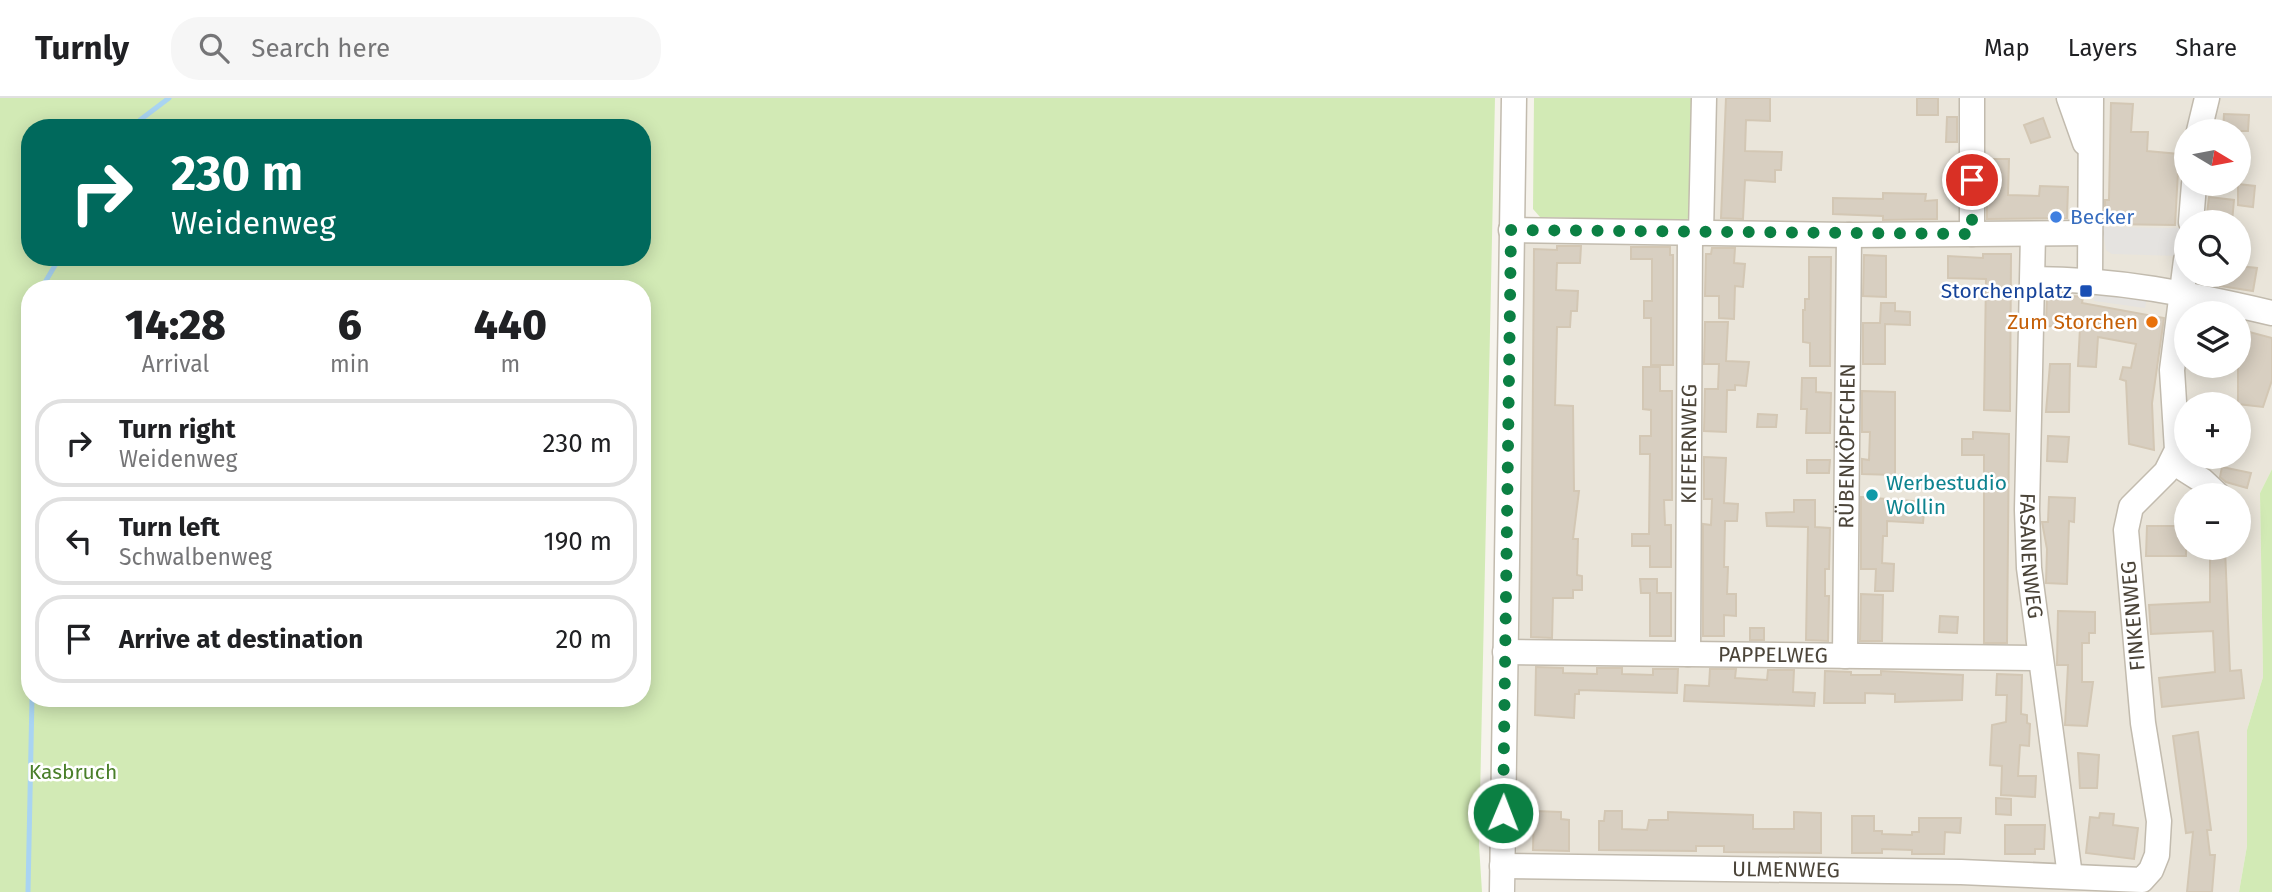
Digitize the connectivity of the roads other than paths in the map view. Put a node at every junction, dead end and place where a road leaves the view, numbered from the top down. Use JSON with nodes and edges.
{"nodes":[{"id":1,"x":1514,"y":98,"type":"edge"},
{"id":2,"x":1704,"y":98,"type":"edge"},
{"id":3,"x":1972,"y":98,"type":"edge"},
{"id":4,"x":2069,"y":98,"type":"edge"},
{"id":5,"x":2091,"y":98,"type":"edge"},
{"id":6,"x":2207,"y":98,"type":"edge"},
{"id":7,"x":2202,"y":119,"type":"edge"},
{"id":8,"x":2090,"y":155,"type":"junction"},
{"id":9,"x":1511,"y":230,"type":"junction"},
{"id":10,"x":1695,"y":233,"type":"junction"},
{"id":11,"x":2091,"y":233,"type":"junction"},
{"id":12,"x":1972,"y":234,"type":"junction"},
{"id":13,"x":2033,"y":234,"type":"junction"},
{"id":14,"x":1849,"y":235,"type":"junction"},
{"id":15,"x":2033,"y":279,"type":"junction"},
{"id":16,"x":2090,"y":279,"type":"junction"},
{"id":17,"x":2182,"y":287,"type":"edge"},
{"id":18,"x":2181,"y":292,"type":"junction"},
{"id":19,"x":2272,"y":313,"type":"edge"},
{"id":20,"x":2173,"y":462,"type":"junction"},
{"id":21,"x":2205,"y":483,"type":"edge"},
{"id":22,"x":1505,"y":652,"type":"junction"},
{"id":23,"x":1688,"y":654,"type":"junction"},
{"id":24,"x":1845,"y":656,"type":"junction"},
{"id":25,"x":2039,"y":658,"type":"junction"},
{"id":26,"x":1502,"y":866,"type":"junction"},
{"id":27,"x":2070,"y":876,"type":"junction"},
{"id":28,"x":1502,"y":892,"type":"edge"}],
"edges":[{"from":1,"to":9,"type":"street"},
{"from":2,"to":10,"type":"street","name":"KIEFERNWEG"},
{"from":3,"to":12,"type":"street"},
{"from":4,"to":8,"type":"street"},
{"from":5,"to":8,"type":"street"},
{"from":6,"to":7,"type":"street"},
{"from":8,"to":11,"type":"street"},
{"from":9,"to":10,"type":"street"},
{"from":9,"to":22,"type":"street"},
{"from":10,"to":14,"type":"street"},
{"from":10,"to":23,"type":"street","name":"KIEFERNWEG"},
{"from":11,"to":13,"type":"street"},
{"from":11,"to":16,"type":"street"},
{"from":12,"to":13,"type":"street"},
{"from":12,"to":14,"type":"street"},
{"from":13,"to":15,"type":"street","name":"FASANENWEG"},
{"from":14,"to":24,"type":"street","name":"RÜBENKÖPFCHEN"},
{"from":15,"to":16,"type":"street"},
{"from":15,"to":25,"type":"street","name":"FASANENWEG"},
{"from":16,"to":18,"type":"street"},
{"from":17,"to":18,"type":"street"},
{"from":18,"to":19,"type":"street"},
{"from":18,"to":20,"type":"street"},
{"from":20,"to":21,"type":"street"},
{"from":20,"to":27,"type":"street","name":"FINKENWEG"},
{"from":22,"to":23,"type":"street","name":"PAPPELWEG"},
{"from":22,"to":26,"type":"street"},
{"from":23,"to":24,"type":"street","name":"PAPPELWEG"},
{"from":24,"to":25,"type":"street","name":"PAPPELWEG"},
{"from":25,"to":27,"type":"street","name":"FASANENWEG"},
{"from":26,"to":27,"type":"street","name":"ULMENWEG"},
{"from":26,"to":28,"type":"street"}]}
